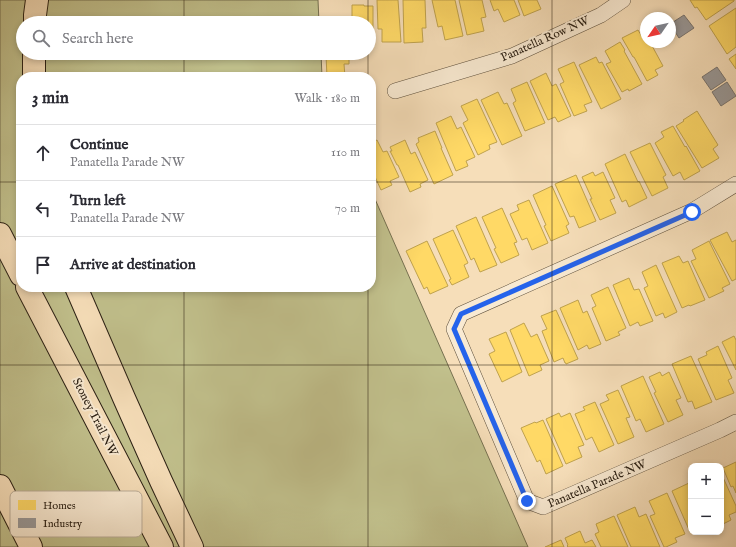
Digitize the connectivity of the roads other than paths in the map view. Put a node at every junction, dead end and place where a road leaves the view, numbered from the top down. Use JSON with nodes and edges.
{"nodes":[{"id":1,"x":37,"y":0,"type":"edge"},
{"id":2,"x":623,"y":0,"type":"edge"},
{"id":3,"x":35,"y":16,"type":"edge"},
{"id":4,"x":34,"y":60,"type":"edge"},
{"id":5,"x":34,"y":72,"type":"edge"},
{"id":6,"x":394,"y":91,"type":"dead end"},
{"id":7,"x":736,"y":184,"type":"edge"},
{"id":8,"x":0,"y":234,"type":"edge"},
{"id":9,"x":16,"y":265,"type":"edge"},
{"id":10,"x":30,"y":292,"type":"edge"},
{"id":11,"x":78,"y":292,"type":"edge"},
{"id":12,"x":736,"y":422,"type":"edge"},
{"id":13,"x":0,"y":486,"type":"edge"},
{"id":14,"x":133,"y":491,"type":"edge"},
{"id":15,"x":10,"y":506,"type":"edge"},
{"id":16,"x":142,"y":508,"type":"edge"},
{"id":17,"x":26,"y":537,"type":"edge"},
{"id":18,"x":31,"y":547,"type":"edge"},
{"id":19,"x":162,"y":547,"type":"edge"},
{"id":20,"x":192,"y":547,"type":"edge"}],
"edges":[{"from":1,"to":3,"type":"highway"},
{"from":2,"to":6,"type":"street","name":"Panatella Row NW"},
{"from":4,"to":5,"type":"highway"},
{"from":7,"to":12,"type":"street","name":"Panatella Parade NW"},
{"from":8,"to":9,"type":"highway"},
{"from":10,"to":14,"type":"highway","name":"Stoney Trail NW"},
{"from":11,"to":20,"type":"highway"},
{"from":13,"to":15,"type":"highway"},
{"from":16,"to":19,"type":"highway","name":"Stoney Trail NW"},
{"from":17,"to":18,"type":"highway"}]}
